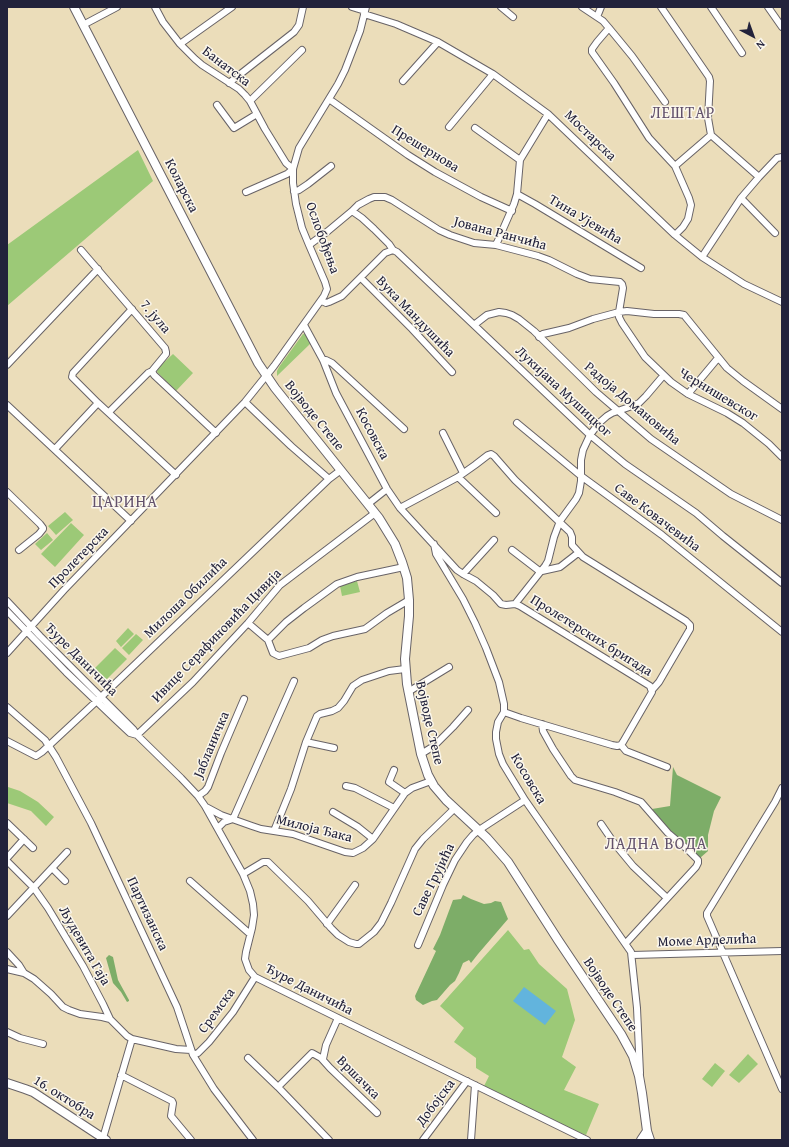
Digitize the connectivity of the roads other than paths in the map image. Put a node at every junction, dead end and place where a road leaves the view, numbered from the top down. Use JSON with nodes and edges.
{"nodes":[{"id":1,"x":74,"y":7,"type":"edge"},
{"id":2,"x":117,"y":7,"type":"edge"},
{"id":3,"x":155,"y":7,"type":"edge"},
{"id":4,"x":232,"y":7,"type":"edge"},
{"id":5,"x":303,"y":7,"type":"edge"},
{"id":6,"x":352,"y":7,"type":"edge"},
{"id":7,"x":501,"y":7,"type":"edge"},
{"id":8,"x":582,"y":7,"type":"edge"},
{"id":9,"x":601,"y":7,"type":"edge"},
{"id":10,"x":661,"y":7,"type":"edge"},
{"id":11,"x":711,"y":7,"type":"edge"},
{"id":12,"x":768,"y":7,"type":"edge"},
{"id":13,"x":365,"y":11,"type":"edge"},
{"id":14,"x":513,"y":17,"type":"dead end"},
{"id":15,"x":598,"y":17,"type":"junction"},
{"id":16,"x":83,"y":25,"type":"junction"},
{"id":17,"x":782,"y":27,"type":"edge"},
{"id":18,"x":609,"y":28,"type":"junction"},
{"id":19,"x":438,"y":42,"type":"junction"},
{"id":20,"x":180,"y":44,"type":"junction"},
{"id":21,"x":302,"y":50,"type":"dead end"},
{"id":22,"x":742,"y":53,"type":"dead end"},
{"id":23,"x":493,"y":74,"type":"junction"},
{"id":24,"x":403,"y":81,"type":"dead end"},
{"id":25,"x":229,"y":83,"type":"junction"},
{"id":26,"x":329,"y":100,"type":"junction"},
{"id":27,"x":250,"y":101,"type":"junction"},
{"id":28,"x":665,"y":102,"type":"dead end"},
{"id":29,"x":217,"y":105,"type":"dead end"},
{"id":30,"x":257,"y":114,"type":"junction"},
{"id":31,"x":548,"y":114,"type":"junction"},
{"id":32,"x":449,"y":127,"type":"dead end"},
{"id":33,"x":475,"y":128,"type":"dead end"},
{"id":34,"x":711,"y":135,"type":"junction"},
{"id":35,"x":782,"y":157,"type":"edge"},
{"id":36,"x":520,"y":160,"type":"junction"},
{"id":37,"x":331,"y":166,"type":"dead end"},
{"id":38,"x":675,"y":166,"type":"junction"},
{"id":39,"x":293,"y":169,"type":"junction"},
{"id":40,"x":759,"y":177,"type":"junction"},
{"id":41,"x":246,"y":192,"type":"dead end"},
{"id":42,"x":294,"y":192,"type":"junction"},
{"id":43,"x":517,"y":194,"type":"junction"},
{"id":44,"x":741,"y":198,"type":"junction"},
{"id":45,"x":352,"y":211,"type":"junction"},
{"id":46,"x":512,"y":212,"type":"junction"},
{"id":47,"x":775,"y":233,"type":"dead end"},
{"id":48,"x":675,"y":235,"type":"junction"},
{"id":49,"x":496,"y":245,"type":"junction"},
{"id":50,"x":309,"y":246,"type":"junction"},
{"id":51,"x":81,"y":250,"type":"dead end"},
{"id":52,"x":393,"y":250,"type":"junction"},
{"id":53,"x":702,"y":257,"type":"junction"},
{"id":54,"x":641,"y":268,"type":"dead end"},
{"id":55,"x":98,"y":269,"type":"junction"},
{"id":56,"x":361,"y":278,"type":"junction"},
{"id":57,"x":326,"y":292,"type":"junction"},
{"id":58,"x":342,"y":296,"type":"junction"},
{"id":59,"x":322,"y":301,"type":"junction"},
{"id":60,"x":782,"y":302,"type":"edge"},
{"id":61,"x":132,"y":309,"type":"junction"},
{"id":62,"x":618,"y":312,"type":"junction"},
{"id":63,"x":474,"y":325,"type":"junction"},
{"id":64,"x":304,"y":326,"type":"junction"},
{"id":65,"x":539,"y":337,"type":"junction"},
{"id":66,"x":718,"y":358,"type":"junction"},
{"id":67,"x":323,"y":360,"type":"junction"},
{"id":68,"x":7,"y":365,"type":"edge"},
{"id":69,"x":152,"y":371,"type":"junction"},
{"id":70,"x":452,"y":372,"type":"dead end"},
{"id":71,"x":267,"y":376,"type":"junction"},
{"id":72,"x":663,"y":376,"type":"junction"},
{"id":73,"x":688,"y":394,"type":"junction"},
{"id":74,"x":98,"y":402,"type":"junction"},
{"id":75,"x":245,"y":402,"type":"junction"},
{"id":76,"x":7,"y":405,"type":"edge"},
{"id":77,"x":782,"y":409,"type":"edge"},
{"id":78,"x":618,"y":411,"type":"junction"},
{"id":79,"x":109,"y":412,"type":"junction"},
{"id":80,"x":517,"y":423,"type":"dead end"},
{"id":81,"x":404,"y":429,"type":"dead end"},
{"id":82,"x":216,"y":433,"type":"junction"},
{"id":83,"x":443,"y":433,"type":"dead end"},
{"id":84,"x":590,"y":435,"type":"junction"},
{"id":85,"x":55,"y":449,"type":"junction"},
{"id":86,"x":782,"y":457,"type":"edge"},
{"id":87,"x":341,"y":470,"type":"junction"},
{"id":88,"x":176,"y":475,"type":"junction"},
{"id":89,"x":460,"y":475,"type":"junction"},
{"id":90,"x":581,"y":476,"type":"junction"},
{"id":91,"x":329,"y":479,"type":"junction"},
{"id":92,"x":388,"y":489,"type":"junction"},
{"id":93,"x":7,"y":492,"type":"edge"},
{"id":94,"x":368,"y":504,"type":"junction"},
{"id":95,"x":400,"y":508,"type":"junction"},
{"id":96,"x":375,"y":513,"type":"junction"},
{"id":97,"x":496,"y":513,"type":"dead end"},
{"id":98,"x":782,"y":520,"type":"edge"},
{"id":99,"x":131,"y":521,"type":"junction"},
{"id":100,"x":560,"y":521,"type":"junction"},
{"id":101,"x":494,"y":540,"type":"dead end"},
{"id":102,"x":434,"y":544,"type":"junction"},
{"id":103,"x":19,"y":550,"type":"dead end"},
{"id":104,"x":512,"y":550,"type":"dead end"},
{"id":105,"x":578,"y":553,"type":"junction"},
{"id":106,"x":404,"y":567,"type":"junction"},
{"id":107,"x":542,"y":571,"type":"junction"},
{"id":108,"x":463,"y":574,"type":"junction"},
{"id":109,"x":782,"y":583,"type":"edge"},
{"id":110,"x":409,"y":600,"type":"junction"},
{"id":111,"x":7,"y":601,"type":"edge"},
{"id":112,"x":516,"y":604,"type":"junction"},
{"id":113,"x":7,"y":611,"type":"edge"},
{"id":114,"x":248,"y":623,"type":"junction"},
{"id":115,"x":28,"y":629,"type":"junction"},
{"id":116,"x":782,"y":632,"type":"edge"},
{"id":117,"x":268,"y":640,"type":"junction"},
{"id":118,"x":7,"y":652,"type":"edge"},
{"id":119,"x":449,"y":666,"type":"dead end"},
{"id":120,"x":405,"y":669,"type":"junction"},
{"id":121,"x":294,"y":681,"type":"dead end"},
{"id":122,"x":652,"y":690,"type":"junction"},
{"id":123,"x":408,"y":692,"type":"junction"},
{"id":124,"x":99,"y":699,"type":"junction"},
{"id":125,"x":244,"y":699,"type":"dead end"},
{"id":126,"x":7,"y":707,"type":"edge"},
{"id":127,"x":468,"y":710,"type":"dead end"},
{"id":128,"x":504,"y":712,"type":"junction"},
{"id":129,"x":542,"y":724,"type":"junction"},
{"id":130,"x":137,"y":735,"type":"junction"},
{"id":131,"x":7,"y":742,"type":"edge"},
{"id":132,"x":306,"y":742,"type":"junction"},
{"id":133,"x":49,"y":745,"type":"junction"},
{"id":134,"x":621,"y":745,"type":"junction"},
{"id":135,"x":334,"y":748,"type":"dead end"},
{"id":136,"x":421,"y":754,"type":"junction"},
{"id":137,"x":668,"y":767,"type":"dead end"},
{"id":138,"x":394,"y":770,"type":"dead end"},
{"id":139,"x":431,"y":781,"type":"junction"},
{"id":140,"x":346,"y":786,"type":"dead end"},
{"id":141,"x":782,"y":788,"type":"edge"},
{"id":142,"x":405,"y":793,"type":"junction"},
{"id":143,"x":198,"y":796,"type":"junction"},
{"id":144,"x":525,"y":800,"type":"junction"},
{"id":145,"x":205,"y":806,"type":"junction"},
{"id":146,"x":394,"y":808,"type":"junction"},
{"id":147,"x":455,"y":808,"type":"junction"},
{"id":148,"x":333,"y":812,"type":"dead end"},
{"id":149,"x":234,"y":819,"type":"junction"},
{"id":150,"x":7,"y":823,"type":"edge"},
{"id":151,"x":600,"y":824,"type":"dead end"},
{"id":152,"x":218,"y":828,"type":"junction"},
{"id":153,"x":479,"y":830,"type":"junction"},
{"id":154,"x":274,"y":831,"type":"junction"},
{"id":155,"x":24,"y":839,"type":"junction"},
{"id":156,"x":373,"y":839,"type":"junction"},
{"id":157,"x":33,"y":848,"type":"dead end"},
{"id":158,"x":67,"y":852,"type":"dead end"},
{"id":159,"x":7,"y":858,"type":"edge"},
{"id":160,"x":7,"y":861,"type":"edge"},
{"id":161,"x":52,"y":868,"type":"junction"},
{"id":162,"x":243,"y":874,"type":"junction"},
{"id":163,"x":65,"y":881,"type":"dead end"},
{"id":164,"x":190,"y":881,"type":"dead end"},
{"id":165,"x":355,"y":885,"type":"dead end"},
{"id":166,"x":34,"y":888,"type":"junction"},
{"id":167,"x":667,"y":898,"type":"junction"},
{"id":168,"x":7,"y":916,"type":"edge"},
{"id":169,"x":327,"y":924,"type":"junction"},
{"id":170,"x":250,"y":934,"type":"junction"},
{"id":171,"x":626,"y":943,"type":"junction"},
{"id":172,"x":418,"y":945,"type":"dead end"},
{"id":173,"x":782,"y":951,"type":"edge"},
{"id":174,"x":7,"y":952,"type":"edge"},
{"id":175,"x":723,"y":953,"type":"junction"},
{"id":176,"x":632,"y":955,"type":"junction"},
{"id":177,"x":7,"y":969,"type":"edge"},
{"id":178,"x":24,"y":973,"type":"junction"},
{"id":179,"x":255,"y":977,"type":"junction"},
{"id":180,"x":338,"y":1018,"type":"junction"},
{"id":181,"x":110,"y":1019,"type":"junction"},
{"id":182,"x":7,"y":1032,"type":"edge"},
{"id":183,"x":132,"y":1039,"type":"junction"},
{"id":184,"x":43,"y":1044,"type":"dead end"},
{"id":185,"x":192,"y":1052,"type":"junction"},
{"id":186,"x":248,"y":1058,"type":"dead end"},
{"id":187,"x":323,"y":1059,"type":"junction"},
{"id":188,"x":121,"y":1075,"type":"junction"},
{"id":189,"x":639,"y":1076,"type":"junction"},
{"id":190,"x":467,"y":1081,"type":"junction"},
{"id":191,"x":7,"y":1084,"type":"edge"},
{"id":192,"x":475,"y":1085,"type":"junction"},
{"id":193,"x":278,"y":1087,"type":"junction"},
{"id":194,"x":782,"y":1089,"type":"edge"},
{"id":195,"x":377,"y":1113,"type":"dead end"},
{"id":196,"x":647,"y":1131,"type":"junction"},
{"id":197,"x":104,"y":1139,"type":"edge"},
{"id":198,"x":191,"y":1140,"type":"edge"},
{"id":199,"x":253,"y":1140,"type":"edge"},
{"id":200,"x":329,"y":1140,"type":"edge"},
{"id":201,"x":424,"y":1140,"type":"edge"},
{"id":202,"x":471,"y":1140,"type":"edge"},
{"id":203,"x":586,"y":1140,"type":"edge"},
{"id":204,"x":641,"y":1140,"type":"edge"},
{"id":205,"x":650,"y":1140,"type":"edge"}],
"edges":[{"from":1,"to":16,"type":"main road","name":"Коларска"},
{"from":2,"to":16,"type":"street"},
{"from":3,"to":20,"type":"street","name":"Банатска"},
{"from":4,"to":20,"type":"street"},
{"from":5,"to":25,"type":"street"},
{"from":6,"to":13,"type":"street"},
{"from":7,"to":14,"type":"street"},
{"from":8,"to":15,"type":"street"},
{"from":9,"to":15,"type":"street"},
{"from":10,"to":34,"type":"street"},
{"from":11,"to":22,"type":"street"},
{"from":12,"to":17,"type":"street"},
{"from":13,"to":19,"type":"street","name":"Мостарска"},
{"from":13,"to":26,"type":"street","name":"Ослобођења"},
{"from":15,"to":18,"type":"street"},
{"from":16,"to":71,"type":"main road","name":"Коларска"},
{"from":18,"to":28,"type":"street"},
{"from":18,"to":38,"type":"street"},
{"from":19,"to":23,"type":"street","name":"Мостарска"},
{"from":19,"to":24,"type":"street"},
{"from":20,"to":25,"type":"street","name":"Банатска"},
{"from":21,"to":27,"type":"street"},
{"from":23,"to":31,"type":"street","name":"Мостарска"},
{"from":23,"to":32,"type":"street"},
{"from":25,"to":27,"type":"street","name":"Банатска"},
{"from":26,"to":39,"type":"street","name":"Ослобођења"},
{"from":26,"to":46,"type":"street","name":"Прешернова"},
{"from":27,"to":30,"type":"street","name":"Банатска"},
{"from":29,"to":30,"type":"street"},
{"from":30,"to":39,"type":"street","name":"Банатска"},
{"from":31,"to":36,"type":"street"},
{"from":31,"to":48,"type":"street","name":"Мостарска"},
{"from":33,"to":36,"type":"street"},
{"from":34,"to":38,"type":"street"},
{"from":34,"to":40,"type":"street"},
{"from":35,"to":40,"type":"street"},
{"from":36,"to":43,"type":"street"},
{"from":37,"to":42,"type":"street"},
{"from":38,"to":48,"type":"street"},
{"from":39,"to":41,"type":"street"},
{"from":39,"to":42,"type":"street","name":"Ослобођења"},
{"from":40,"to":44,"type":"street"},
{"from":42,"to":50,"type":"street","name":"Ослобођења"},
{"from":43,"to":46,"type":"street"},
{"from":43,"to":54,"type":"street","name":"Тина Ујевића"},
{"from":44,"to":47,"type":"street"},
{"from":44,"to":53,"type":"street"},
{"from":45,"to":49,"type":"street","name":"Јована Ранчића"},
{"from":45,"to":50,"type":"street","name":"Јована Ранчића"},
{"from":45,"to":52,"type":"street","name":"Лукијана Мушицког"},
{"from":46,"to":49,"type":"street"},
{"from":48,"to":53,"type":"street","name":"Мостарска"},
{"from":49,"to":62,"type":"street","name":"Јована Ранчића"},
{"from":50,"to":57,"type":"street","name":"Ослобођења"},
{"from":51,"to":55,"type":"street","name":"7. јула"},
{"from":52,"to":56,"type":"street"},
{"from":52,"to":63,"type":"street","name":"Лукијана Мушицког"},
{"from":53,"to":60,"type":"street","name":"Мостарска"},
{"from":55,"to":61,"type":"street","name":"7. јула"},
{"from":55,"to":68,"type":"street"},
{"from":56,"to":58,"type":"street"},
{"from":56,"to":70,"type":"street","name":"Вука Мандушића"},
{"from":57,"to":58,"type":"street"},
{"from":57,"to":59,"type":"street","name":"Ослобођења"},
{"from":58,"to":59,"type":"street"},
{"from":59,"to":64,"type":"street","name":"Ослобођења"},
{"from":61,"to":69,"type":"street","name":"7. јула"},
{"from":61,"to":74,"type":"street"},
{"from":62,"to":65,"type":"street"},
{"from":62,"to":66,"type":"street"},
{"from":62,"to":72,"type":"street","name":"Чернишевског"},
{"from":63,"to":65,"type":"street","name":"Радоја Домановића"},
{"from":63,"to":84,"type":"street","name":"Лукијана Мушицког"},
{"from":64,"to":67,"type":"street","name":"Косовска"},
{"from":64,"to":71,"type":"street","name":"Ослобођења"},
{"from":65,"to":78,"type":"street","name":"Радоја Домановића"},
{"from":66,"to":73,"type":"street"},
{"from":66,"to":77,"type":"street"},
{"from":67,"to":81,"type":"street"},
{"from":67,"to":92,"type":"street","name":"Косовска"},
{"from":69,"to":79,"type":"street"},
{"from":69,"to":82,"type":"street"},
{"from":71,"to":75,"type":"street","name":"Пролетерска"},
{"from":71,"to":87,"type":"main road","name":"Војводе Степе"},
{"from":72,"to":73,"type":"street","name":"Чернишевског"},
{"from":72,"to":78,"type":"street"},
{"from":73,"to":86,"type":"street","name":"Чернишевског"},
{"from":74,"to":79,"type":"street"},
{"from":74,"to":85,"type":"street"},
{"from":75,"to":82,"type":"street","name":"Пролетерска"},
{"from":75,"to":91,"type":"street"},
{"from":76,"to":85,"type":"street"},
{"from":78,"to":84,"type":"street"},
{"from":78,"to":98,"type":"street","name":"Радоја Домановића"},
{"from":79,"to":88,"type":"street"},
{"from":80,"to":90,"type":"street","name":"Саве Ковачевића"},
{"from":82,"to":88,"type":"street","name":"Пролетерска"},
{"from":83,"to":89,"type":"street"},
{"from":84,"to":90,"type":"street"},
{"from":84,"to":109,"type":"street","name":"Лукијана Мушицког"},
{"from":85,"to":99,"type":"street"},
{"from":87,"to":91,"type":"street","name":"Милоша Обилића"},
{"from":87,"to":94,"type":"main road","name":"Војводе Степе"},
{"from":88,"to":99,"type":"street","name":"Пролетерска"},
{"from":89,"to":95,"type":"street"},
{"from":89,"to":97,"type":"street"},
{"from":89,"to":100,"type":"street"},
{"from":90,"to":100,"type":"street"},
{"from":90,"to":116,"type":"street","name":"Саве Ковачевића"},
{"from":91,"to":124,"type":"street","name":"Милоша Обилића"},
{"from":92,"to":94,"type":"street"},
{"from":92,"to":95,"type":"street","name":"Косовска"},
{"from":93,"to":103,"type":"street"},
{"from":94,"to":96,"type":"main road","name":"Војводе Степе"},
{"from":95,"to":102,"type":"street","name":"Косовска"},
{"from":96,"to":106,"type":"main road","name":"Војводе Степе"},
{"from":96,"to":114,"type":"street","name":"Ивице Серафиновића Цивија"},
{"from":99,"to":115,"type":"street","name":"Пролетерска"},
{"from":100,"to":105,"type":"street"},
{"from":100,"to":107,"type":"street"},
{"from":101,"to":108,"type":"street"},
{"from":102,"to":108,"type":"street","name":"Косовска"},
{"from":102,"to":128,"type":"street","name":"Косовска"},
{"from":104,"to":107,"type":"street"},
{"from":105,"to":107,"type":"street"},
{"from":105,"to":122,"type":"street"},
{"from":106,"to":110,"type":"main road","name":"Војводе Степе"},
{"from":106,"to":117,"type":"street"},
{"from":107,"to":112,"type":"street"},
{"from":108,"to":112,"type":"street","name":"Пролетерских бригада"},
{"from":110,"to":117,"type":"street"},
{"from":110,"to":120,"type":"main road","name":"Војводе Степе"},
{"from":111,"to":115,"type":"street","name":"Ђуре Даничића"},
{"from":112,"to":122,"type":"street","name":"Пролетерских бригада"},
{"from":113,"to":115,"type":"street","name":"Ђуре Даничића"},
{"from":114,"to":117,"type":"street"},
{"from":114,"to":130,"type":"street","name":"Ивице Серафиновића Цивија"},
{"from":115,"to":118,"type":"street","name":"Пролетерска"},
{"from":115,"to":124,"type":"street","name":"Ђуре Даничића"},
{"from":119,"to":123,"type":"street"},
{"from":120,"to":123,"type":"main road","name":"Војводе Степе"},
{"from":120,"to":132,"type":"street"},
{"from":121,"to":149,"type":"street"},
{"from":122,"to":134,"type":"street","name":"Пролетерских бригада"},
{"from":123,"to":136,"type":"main road","name":"Војводе Степе"},
{"from":124,"to":130,"type":"street","name":"Ђуре Даничића"},
{"from":124,"to":133,"type":"street","name":"Милоша Обилића"},
{"from":125,"to":143,"type":"street","name":"Јабланичка"},
{"from":126,"to":133,"type":"street","name":"Партизанска"},
{"from":127,"to":136,"type":"street"},
{"from":128,"to":129,"type":"street"},
{"from":128,"to":144,"type":"street","name":"Косовска"},
{"from":129,"to":134,"type":"street"},
{"from":129,"to":167,"type":"street"},
{"from":130,"to":143,"type":"street","name":"Ђуре Даничића"},
{"from":131,"to":133,"type":"street","name":"Милоша Обилића"},
{"from":132,"to":135,"type":"street"},
{"from":132,"to":154,"type":"street"},
{"from":133,"to":185,"type":"street","name":"Партизанска"},
{"from":134,"to":137,"type":"street"},
{"from":136,"to":139,"type":"main road","name":"Војводе Степе"},
{"from":138,"to":142,"type":"street"},
{"from":139,"to":142,"type":"street","name":"Милоја Ђака"},
{"from":139,"to":147,"type":"main road","name":"Војводе Степе"},
{"from":140,"to":146,"type":"street"},
{"from":141,"to":175,"type":"street"},
{"from":142,"to":146,"type":"street","name":"Милоја Ђака"},
{"from":143,"to":145,"type":"street","name":"Ђуре Даничића"},
{"from":144,"to":153,"type":"street"},
{"from":144,"to":171,"type":"street","name":"Косовска"},
{"from":145,"to":149,"type":"street","name":"Милоја Ђака"},
{"from":145,"to":152,"type":"street","name":"Ђуре Даничића"},
{"from":146,"to":156,"type":"street","name":"Милоја Ђака"},
{"from":147,"to":153,"type":"main road","name":"Војводе Степе"},
{"from":147,"to":169,"type":"street"},
{"from":148,"to":156,"type":"street"},
{"from":149,"to":152,"type":"street"},
{"from":149,"to":154,"type":"street","name":"Милоја Ђака"},
{"from":150,"to":155,"type":"street"},
{"from":151,"to":167,"type":"street"},
{"from":152,"to":162,"type":"street","name":"Ђуре Даничића"},
{"from":153,"to":172,"type":"street","name":"Саве Грујића"},
{"from":153,"to":189,"type":"main road","name":"Војводе Степе"},
{"from":154,"to":156,"type":"street","name":"Милоја Ђака"},
{"from":155,"to":157,"type":"street"},
{"from":155,"to":159,"type":"street"},
{"from":158,"to":161,"type":"street"},
{"from":160,"to":166,"type":"street","name":"Људевита Гаја"},
{"from":161,"to":163,"type":"street"},
{"from":161,"to":166,"type":"street"},
{"from":162,"to":169,"type":"street"},
{"from":162,"to":170,"type":"street","name":"Ђуре Даничића"},
{"from":164,"to":170,"type":"street"},
{"from":165,"to":169,"type":"street"},
{"from":166,"to":168,"type":"street"},
{"from":166,"to":181,"type":"street","name":"Људевита Гаја"},
{"from":167,"to":171,"type":"street"},
{"from":170,"to":179,"type":"street","name":"Ђуре Даничића"},
{"from":171,"to":176,"type":"street","name":"Косовска"},
{"from":173,"to":175,"type":"street","name":"Моме Арделића"},
{"from":174,"to":178,"type":"street"},
{"from":175,"to":176,"type":"street","name":"Моме Арделића"},
{"from":175,"to":194,"type":"street"},
{"from":176,"to":189,"type":"street"},
{"from":177,"to":178,"type":"street"},
{"from":178,"to":181,"type":"street"},
{"from":179,"to":180,"type":"street","name":"Ђуре Даничића"},
{"from":179,"to":185,"type":"street","name":"Сремска"},
{"from":180,"to":187,"type":"street","name":"Вршачка"},
{"from":180,"to":190,"type":"street","name":"Ђуре Даничића"},
{"from":181,"to":183,"type":"street","name":"Људевита Гаја"},
{"from":182,"to":184,"type":"street"},
{"from":183,"to":185,"type":"street"},
{"from":183,"to":188,"type":"street"},
{"from":185,"to":199,"type":"street","name":"Партизанска"},
{"from":186,"to":193,"type":"street"},
{"from":187,"to":193,"type":"street","name":"Вршачка"},
{"from":187,"to":195,"type":"street","name":"Вршачка"},
{"from":188,"to":197,"type":"street"},
{"from":188,"to":198,"type":"street"},
{"from":189,"to":196,"type":"main road","name":"Војводе Степе"},
{"from":190,"to":192,"type":"street","name":"Ђуре Даничића"},
{"from":190,"to":201,"type":"street","name":"Добојска"},
{"from":191,"to":197,"type":"main road","name":"16. октобра"},
{"from":192,"to":202,"type":"street"},
{"from":192,"to":203,"type":"street","name":"Ђуре Даничића"},
{"from":193,"to":200,"type":"street"},
{"from":196,"to":204,"type":"main road"},
{"from":196,"to":205,"type":"main road","name":"Војводе Степе"}]}
